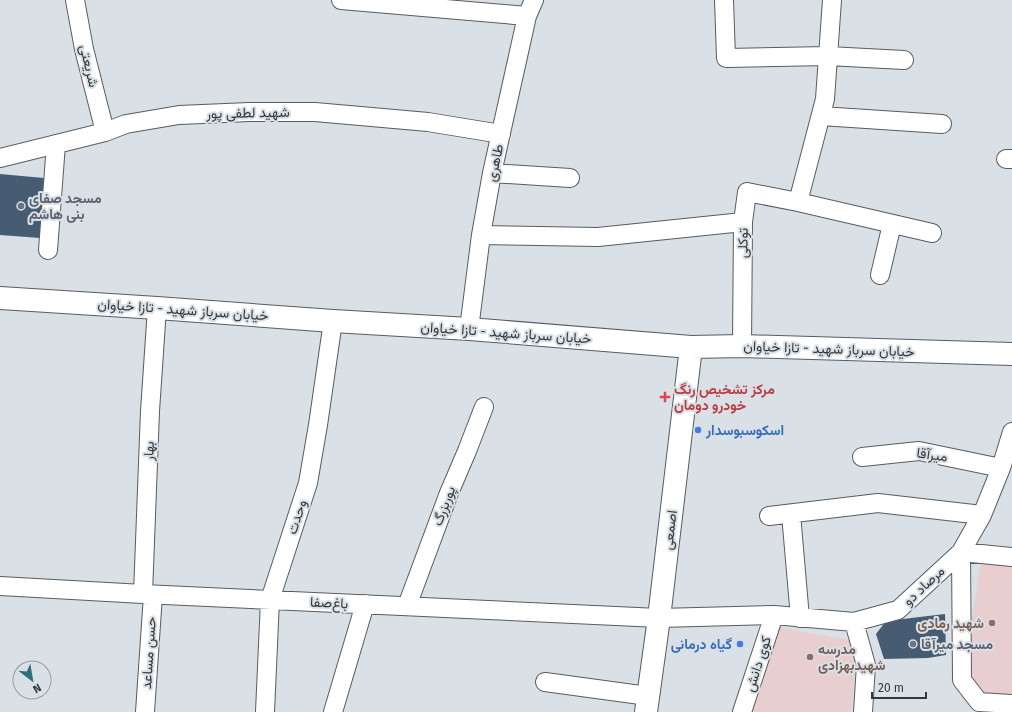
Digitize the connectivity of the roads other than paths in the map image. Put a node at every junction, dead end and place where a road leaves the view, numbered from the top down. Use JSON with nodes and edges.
{"nodes":[{"id":1,"x":75,"y":0,"type":"edge"},
{"id":2,"x":341,"y":0,"type":"edge"},
{"id":3,"x":534,"y":0,"type":"edge"},
{"id":4,"x":724,"y":0,"type":"edge"},
{"id":5,"x":832,"y":0,"type":"edge"},
{"id":6,"x":526,"y":16,"type":"junction"},
{"id":7,"x":828,"y":56,"type":"junction"},
{"id":8,"x":904,"y":60,"type":"dead end"},
{"id":9,"x":821,"y":116,"type":"junction"},
{"id":10,"x":942,"y":124,"type":"dead end"},
{"id":11,"x":105,"y":132,"type":"junction"},
{"id":12,"x":501,"y":134,"type":"junction"},
{"id":13,"x":56,"y":144,"type":"junction"},
{"id":14,"x":0,"y":158,"type":"edge"},
{"id":15,"x":492,"y":173,"type":"junction"},
{"id":16,"x":570,"y":178,"type":"dead end"},
{"id":17,"x":798,"y":202,"type":"junction"},
{"id":18,"x":743,"y":222,"type":"junction"},
{"id":19,"x":892,"y":224,"type":"junction"},
{"id":20,"x":932,"y":233,"type":"dead end"},
{"id":21,"x":481,"y":235,"type":"junction"},
{"id":22,"x":48,"y":250,"type":"dead end"},
{"id":23,"x":880,"y":274,"type":"dead end"},
{"id":24,"x":0,"y":298,"type":"edge"},
{"id":25,"x":157,"y":308,"type":"junction"},
{"id":26,"x":0,"y":311,"type":"edge"},
{"id":27,"x":333,"y":321,"type":"junction"},
{"id":28,"x":469,"y":329,"type":"junction"},
{"id":29,"x":742,"y":346,"type":"junction"},
{"id":30,"x":692,"y":347,"type":"junction"},
{"id":31,"x":1012,"y":354,"type":"edge"},
{"id":32,"x":484,"y":407,"type":"dead end"},
{"id":33,"x":1012,"y":432,"type":"edge"},
{"id":34,"x":862,"y":456,"type":"dead end"},
{"id":35,"x":1001,"y":468,"type":"junction"},
{"id":36,"x":791,"y":514,"type":"junction"},
{"id":37,"x":982,"y":515,"type":"junction"},
{"id":38,"x":769,"y":516,"type":"dead end"},
{"id":39,"x":961,"y":552,"type":"junction"},
{"id":40,"x":1012,"y":557,"type":"edge"},
{"id":41,"x":0,"y":586,"type":"edge"},
{"id":42,"x":148,"y":595,"type":"junction"},
{"id":43,"x":270,"y":600,"type":"junction"},
{"id":44,"x":366,"y":604,"type":"junction"},
{"id":45,"x":407,"y":606,"type":"junction"},
{"id":46,"x":774,"y":615,"type":"junction"},
{"id":47,"x":659,"y":618,"type":"junction"},
{"id":48,"x":800,"y":618,"type":"junction"},
{"id":49,"x":854,"y":622,"type":"junction"},
{"id":50,"x":545,"y":682,"type":"dead end"},
{"id":51,"x":647,"y":704,"type":"edge"},
{"id":52,"x":1012,"y":704,"type":"edge"},
{"id":53,"x":145,"y":712,"type":"edge"},
{"id":54,"x":265,"y":712,"type":"edge"},
{"id":55,"x":333,"y":712,"type":"edge"},
{"id":56,"x":742,"y":712,"type":"edge"},
{"id":57,"x":863,"y":712,"type":"edge"}],
"edges":[{"from":1,"to":11,"type":"street","name":"شریعتی"},
{"from":2,"to":6,"type":"street"},
{"from":3,"to":6,"type":"street","name":"طاهری"},
{"from":4,"to":7,"type":"street"},
{"from":5,"to":7,"type":"street"},
{"from":6,"to":12,"type":"street","name":"طاهری"},
{"from":7,"to":8,"type":"street"},
{"from":7,"to":9,"type":"street"},
{"from":9,"to":10,"type":"street"},
{"from":9,"to":17,"type":"street"},
{"from":11,"to":12,"type":"street","name":"شهید لطفی پور"},
{"from":11,"to":13,"type":"street","name":"شهید لطفی پور"},
{"from":12,"to":15,"type":"street","name":"طاهری"},
{"from":13,"to":14,"type":"street","name":"شهید لطفی پور"},
{"from":13,"to":22,"type":"street"},
{"from":15,"to":16,"type":"street"},
{"from":15,"to":21,"type":"street","name":"طاهری"},
{"from":17,"to":18,"type":"street","name":"توکلی"},
{"from":17,"to":19,"type":"street","name":"توکلی"},
{"from":18,"to":21,"type":"street"},
{"from":18,"to":29,"type":"street","name":"توکلی"},
{"from":19,"to":20,"type":"street","name":"توکلی"},
{"from":19,"to":23,"type":"street"},
{"from":21,"to":28,"type":"street","name":"طاهری"},
{"from":24,"to":25,"type":"main road","name":"خیابان سرباز شهید - تازا خیاوان"},
{"from":24,"to":26,"type":"street"},
{"from":25,"to":27,"type":"main road","name":"خیابان سرباز شهید - تازا خیاوان"},
{"from":25,"to":42,"type":"street","name":"بهار"},
{"from":27,"to":28,"type":"main road","name":"خیابان سرباز شهید - تازا خیاوان"},
{"from":27,"to":43,"type":"street","name":"وحدت"},
{"from":28,"to":30,"type":"main road","name":"خیابان سرباز شهید - تازا خیاوان"},
{"from":29,"to":30,"type":"main road","name":"خیابان سرباز شهید - تازا خیاوان"},
{"from":29,"to":31,"type":"main road","name":"خیابان سرباز شهید - تازا خیاوان"},
{"from":30,"to":47,"type":"main road","name":"اصمعی"},
{"from":32,"to":45,"type":"street","name":"پوربزرگ"},
{"from":33,"to":35,"type":"street","name":"مرصاد دو"},
{"from":34,"to":35,"type":"street","name":"میرآقا"},
{"from":35,"to":37,"type":"street","name":"مرصاد دو"},
{"from":36,"to":37,"type":"street"},
{"from":36,"to":38,"type":"street"},
{"from":36,"to":48,"type":"street"},
{"from":37,"to":39,"type":"street","name":"مرصاد دو"},
{"from":39,"to":40,"type":"street"},
{"from":39,"to":49,"type":"street","name":"مرصاد دو"},
{"from":39,"to":52,"type":"street"},
{"from":41,"to":42,"type":"street","name":"باغ‌صفا"},
{"from":42,"to":43,"type":"street","name":"باغ‌صفا"},
{"from":42,"to":53,"type":"street","name":"حسن مساعد"},
{"from":43,"to":44,"type":"street","name":"باغ‌صفا"},
{"from":43,"to":54,"type":"street","name":"وحدت"},
{"from":44,"to":45,"type":"street","name":"باغ‌صفا"},
{"from":44,"to":55,"type":"street"},
{"from":45,"to":47,"type":"street","name":"باغ‌صفا"},
{"from":46,"to":47,"type":"street","name":"مرصاد دو"},
{"from":46,"to":48,"type":"street","name":"مرصاد دو"},
{"from":46,"to":56,"type":"street","name":"کوی دانش"},
{"from":47,"to":51,"type":"main road","name":"اصمعی"},
{"from":48,"to":49,"type":"street","name":"مرصاد دو"},
{"from":49,"to":57,"type":"street"},
{"from":50,"to":51,"type":"street"}]}
